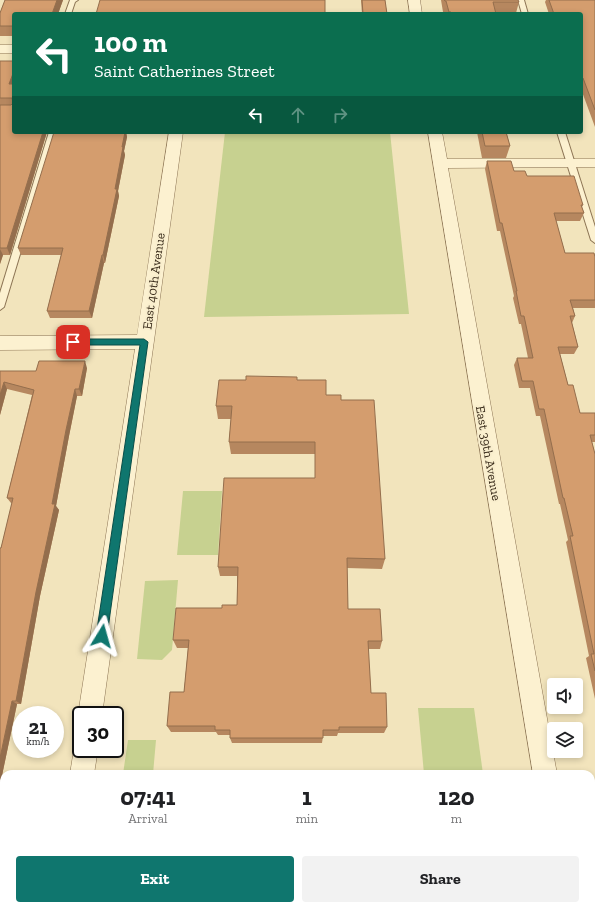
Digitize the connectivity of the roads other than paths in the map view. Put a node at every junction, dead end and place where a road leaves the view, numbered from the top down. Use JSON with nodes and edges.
{"nodes":[{"id":1,"x":75,"y":0,"type":"edge"},
{"id":2,"x":414,"y":0,"type":"edge"},
{"id":3,"x":521,"y":0,"type":"edge"},
{"id":4,"x":69,"y":12,"type":"edge"},
{"id":5,"x":416,"y":12,"type":"edge"},
{"id":6,"x":524,"y":12,"type":"edge"},
{"id":7,"x":0,"y":49,"type":"edge"},
{"id":8,"x":12,"y":49,"type":"edge"},
{"id":9,"x":52,"y":134,"type":"edge"},
{"id":10,"x":176,"y":134,"type":"edge"},
{"id":11,"x":435,"y":134,"type":"edge"},
{"id":12,"x":562,"y":134,"type":"edge"},
{"id":13,"x":595,"y":163,"type":"edge"},
{"id":14,"x":440,"y":164,"type":"junction"},
{"id":15,"x":571,"y":164,"type":"junction"},
{"id":16,"x":595,"y":240,"type":"edge"},
{"id":17,"x":0,"y":307,"type":"edge"},
{"id":18,"x":0,"y":342,"type":"edge"},
{"id":19,"x":144,"y":342,"type":"junction"},
{"id":20,"x":91,"y":706,"type":"edge"},
{"id":21,"x":85,"y":758,"type":"edge"},
{"id":22,"x":83,"y":770,"type":"edge"},
{"id":23,"x":544,"y":770,"type":"edge"}],
"edges":[{"from":1,"to":4,"type":"lane"},
{"from":2,"to":5,"type":"street"},
{"from":3,"to":6,"type":"lane"},
{"from":7,"to":8,"type":"street"},
{"from":9,"to":17,"type":"lane"},
{"from":10,"to":19,"type":"street","name":"East 40th Avenue"},
{"from":11,"to":14,"type":"street","name":"East 39th Avenue"},
{"from":12,"to":15,"type":"lane"},
{"from":13,"to":15,"type":"street"},
{"from":14,"to":15,"type":"street"},
{"from":14,"to":23,"type":"street","name":"East 39th Avenue"},
{"from":15,"to":16,"type":"lane"},
{"from":18,"to":19,"type":"street"},
{"from":19,"to":20,"type":"street","name":"East 40th Avenue"},
{"from":21,"to":22,"type":"street"}]}
